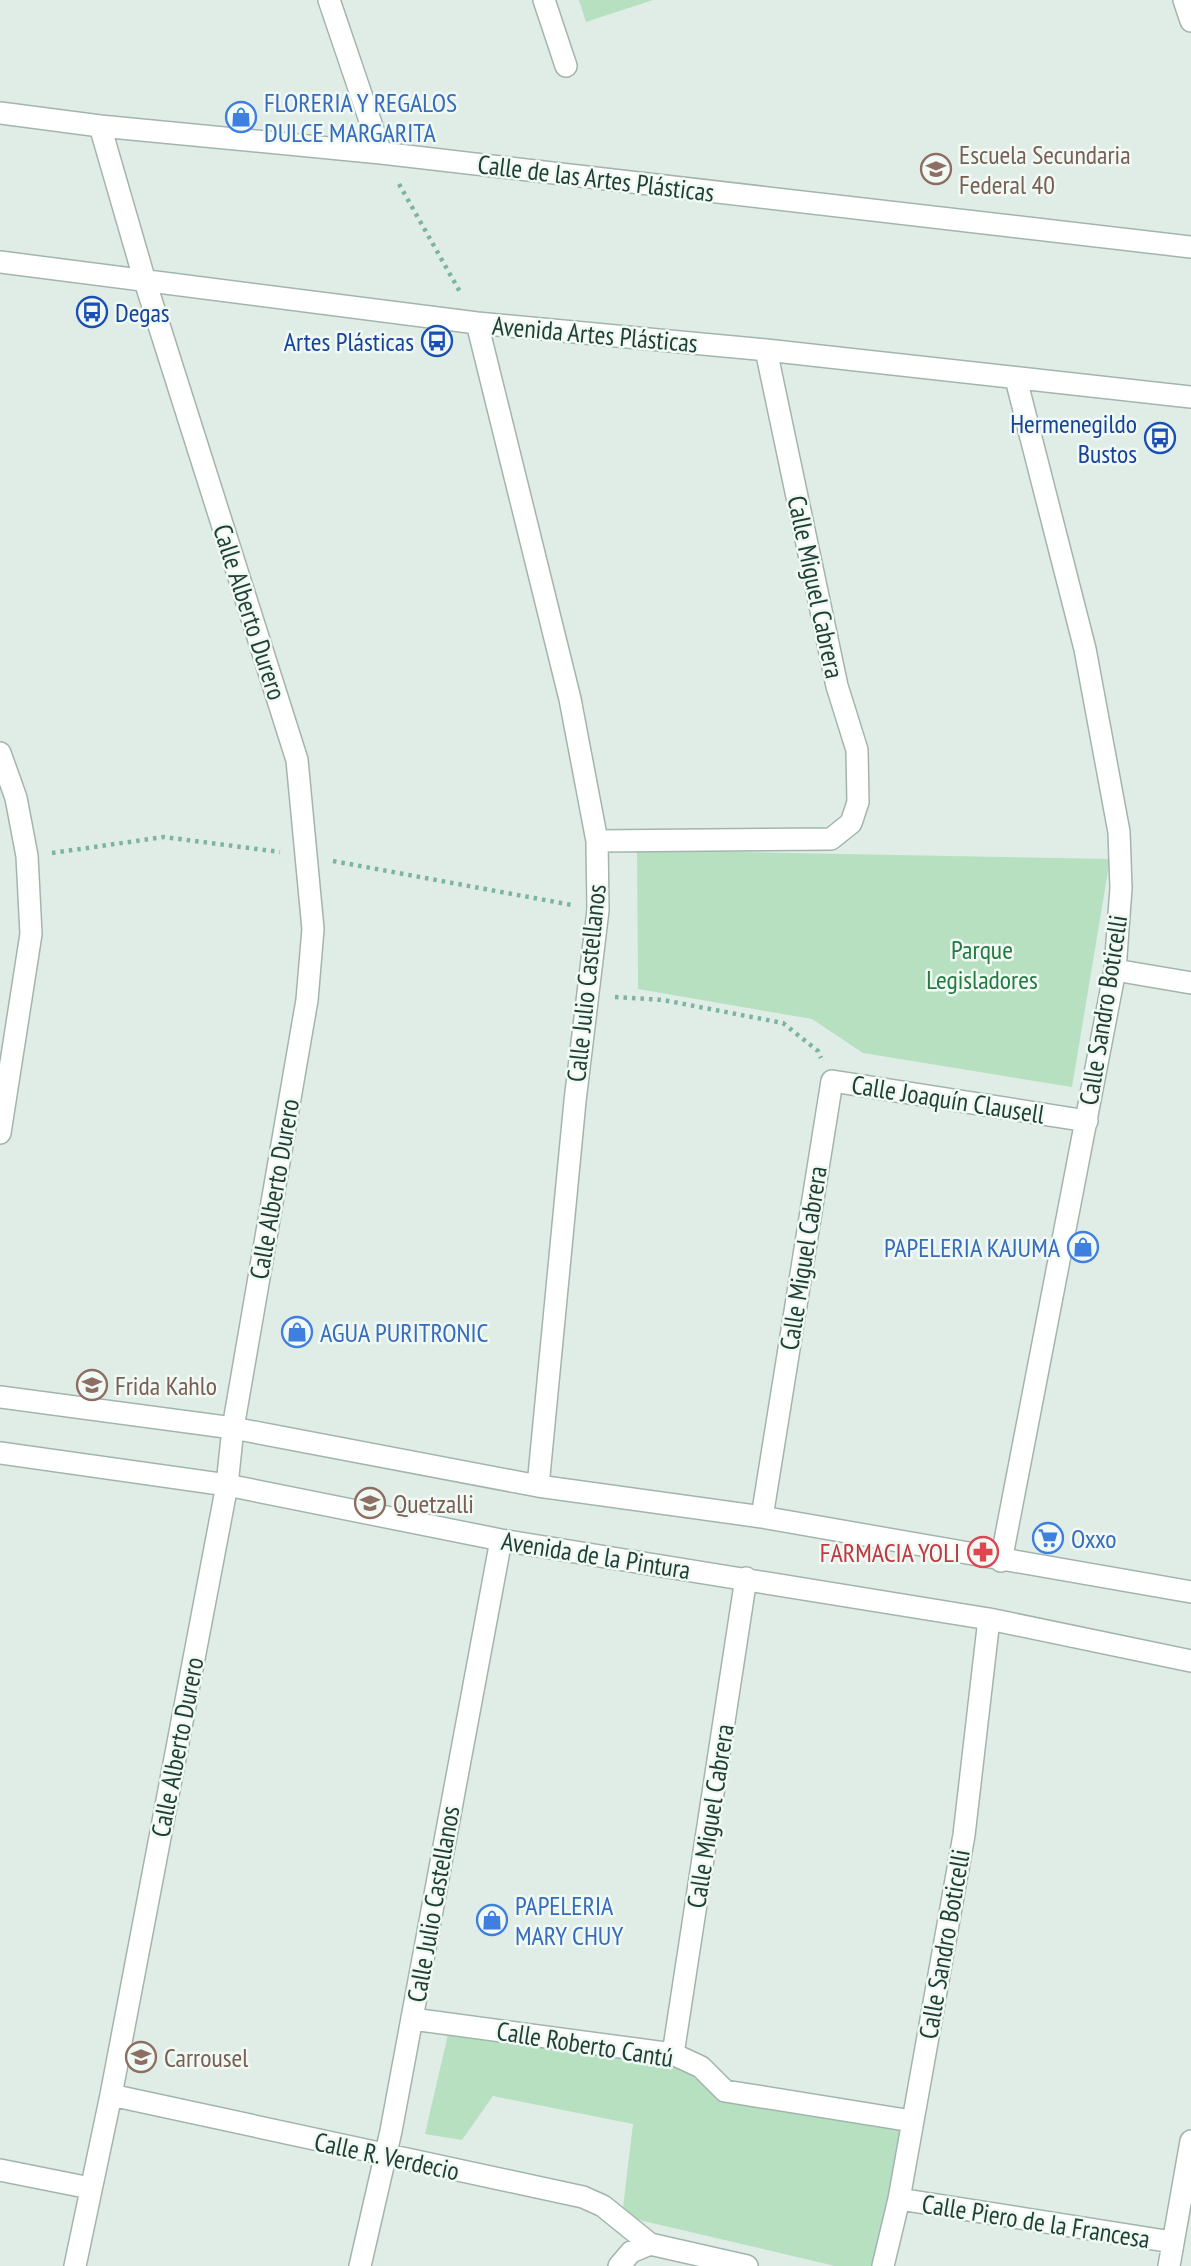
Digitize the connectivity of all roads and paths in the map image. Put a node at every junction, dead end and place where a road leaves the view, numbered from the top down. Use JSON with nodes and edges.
{"nodes":[{"id":1,"x":329,"y":0,"type":"edge"},
{"id":2,"x":544,"y":0,"type":"edge"},
{"id":3,"x":1184,"y":0,"type":"edge"},
{"id":4,"x":1191,"y":21,"type":"edge"},
{"id":5,"x":566,"y":66,"type":"dead end"},
{"id":6,"x":0,"y":113,"type":"edge"},
{"id":7,"x":100,"y":127,"type":"junction"},
{"id":8,"x":381,"y":153,"type":"junction"},
{"id":9,"x":1191,"y":247,"type":"edge"},
{"id":10,"x":0,"y":262,"type":"edge"},
{"id":11,"x":144,"y":278,"type":"junction"},
{"id":12,"x":477,"y":323,"type":"junction"},
{"id":13,"x":766,"y":350,"type":"junction"},
{"id":14,"x":1016,"y":379,"type":"junction"},
{"id":15,"x":1191,"y":397,"type":"edge"},
{"id":16,"x":0,"y":753,"type":"edge"},
{"id":17,"x":597,"y":841,"type":"junction"},
{"id":18,"x":1115,"y":970,"type":"junction"},
{"id":19,"x":1191,"y":983,"type":"edge"},
{"id":20,"x":590,"y":995,"type":"junction"},
{"id":21,"x":832,"y":1081,"type":"junction"},
{"id":22,"x":1,"y":1121,"type":"edge"},
{"id":23,"x":1087,"y":1121,"type":"junction"},
{"id":24,"x":0,"y":1397,"type":"edge"},
{"id":25,"x":233,"y":1428,"type":"junction"},
{"id":26,"x":0,"y":1452,"type":"edge"},
{"id":27,"x":227,"y":1485,"type":"junction"},
{"id":28,"x":538,"y":1486,"type":"junction"},
{"id":29,"x":762,"y":1517,"type":"junction"},
{"id":30,"x":500,"y":1540,"type":"junction"},
{"id":31,"x":1001,"y":1560,"type":"junction"},
{"id":32,"x":746,"y":1578,"type":"junction"},
{"id":33,"x":1191,"y":1592,"type":"edge"},
{"id":34,"x":989,"y":1619,"type":"junction"},
{"id":35,"x":1191,"y":1661,"type":"edge"},
{"id":36,"x":412,"y":2019,"type":"junction"},
{"id":37,"x":673,"y":2054,"type":"junction"},
{"id":38,"x":111,"y":2095,"type":"junction"},
{"id":39,"x":912,"y":2121,"type":"junction"},
{"id":40,"x":1191,"y":2141,"type":"edge"},
{"id":41,"x":386,"y":2156,"type":"junction"},
{"id":42,"x":0,"y":2170,"type":"edge"},
{"id":43,"x":90,"y":2188,"type":"junction"},
{"id":44,"x":899,"y":2199,"type":"junction"},
{"id":45,"x":1172,"y":2242,"type":"junction"},
{"id":46,"x":633,"y":2254,"type":"edge"},
{"id":47,"x":75,"y":2266,"type":"edge"},
{"id":48,"x":360,"y":2266,"type":"edge"},
{"id":49,"x":747,"y":2266,"type":"edge"},
{"id":50,"x":883,"y":2266,"type":"edge"},
{"id":51,"x":1169,"y":2266,"type":"edge"}],
"edges":[{"from":1,"to":8,"type":"street"},
{"from":2,"to":5,"type":"street"},
{"from":3,"to":4,"type":"street"},
{"from":6,"to":7,"type":"street","name":"Calle de las Artes Plásticas"},
{"from":7,"to":8,"type":"street","name":"Calle de las Artes Plásticas"},
{"from":7,"to":11,"type":"street","name":"Calle Alberto Durero"},
{"from":8,"to":9,"type":"street","name":"Calle de las Artes Plásticas"},
{"from":8,"to":12,"type":"path"},
{"from":10,"to":11,"type":"street","name":"Avenida Artes Plásticas"},
{"from":11,"to":12,"type":"street","name":"Avenida Artes Plásticas"},
{"from":11,"to":25,"type":"street","name":"Calle Alberto Durero"},
{"from":12,"to":13,"type":"street","name":"Avenida Artes Plásticas"},
{"from":12,"to":17,"type":"street","name":"Calle Julio Castellanos"},
{"from":13,"to":14,"type":"street","name":"Avenida Artes Plásticas"},
{"from":13,"to":17,"type":"street","name":"Calle Miguel Cabrera"},
{"from":14,"to":15,"type":"street","name":"Avenida Artes Plásticas"},
{"from":14,"to":18,"type":"street","name":"Calle Sandro Boticelli"},
{"from":16,"to":22,"type":"street"},
{"from":17,"to":20,"type":"street","name":"Calle Julio Castellanos"},
{"from":18,"to":19,"type":"street"},
{"from":18,"to":23,"type":"street","name":"Calle Sandro Boticelli"},
{"from":20,"to":21,"type":"path","name":"Calle Joaquín Clausell"},
{"from":20,"to":28,"type":"street","name":"Calle Julio Castellanos"},
{"from":21,"to":23,"type":"street","name":"Calle Joaquín Clausell"},
{"from":21,"to":29,"type":"street","name":"Calle Miguel Cabrera"},
{"from":23,"to":31,"type":"street","name":"Calle Sandro Boticelli"},
{"from":24,"to":25,"type":"street"},
{"from":25,"to":27,"type":"street","name":"Calle Alberto Durero"},
{"from":25,"to":28,"type":"street"},
{"from":26,"to":27,"type":"street","name":"Avenida de la Pintura"},
{"from":27,"to":30,"type":"street","name":"Avenida de la Pintura"},
{"from":27,"to":38,"type":"street","name":"Calle Alberto Durero"},
{"from":28,"to":29,"type":"street"},
{"from":29,"to":31,"type":"street"},
{"from":30,"to":32,"type":"street","name":"Avenida de la Pintura"},
{"from":30,"to":36,"type":"street","name":"Calle Julio Castellanos"},
{"from":31,"to":33,"type":"street"},
{"from":32,"to":34,"type":"street","name":"Avenida de la Pintura"},
{"from":32,"to":37,"type":"street","name":"Calle Miguel Cabrera"},
{"from":34,"to":35,"type":"street","name":"Avenida de la Pintura"},
{"from":34,"to":39,"type":"street","name":"Calle Sandro Boticelli"},
{"from":36,"to":37,"type":"street","name":"Calle Roberto Cantú"},
{"from":36,"to":41,"type":"street","name":"Calle Julio Castellanos"},
{"from":37,"to":39,"type":"street","name":"Calle Roberto Cantú"},
{"from":38,"to":41,"type":"street","name":"Calle R. Verdecio"},
{"from":38,"to":43,"type":"street","name":"Calle Alberto Durero"},
{"from":39,"to":44,"type":"street","name":"Calle Sandro Boticelli"},
{"from":40,"to":45,"type":"street"},
{"from":41,"to":46,"type":"street","name":"Calle R. Verdecio"},
{"from":41,"to":48,"type":"street","name":"Calle Julio Castellanos"},
{"from":42,"to":43,"type":"street"},
{"from":43,"to":47,"type":"street","name":"Calle Alberto Durero"},
{"from":44,"to":45,"type":"street","name":"Calle Piero de la Francesa"},
{"from":44,"to":50,"type":"street","name":"Calle Sandro Boticelli"},
{"from":45,"to":51,"type":"street"},
{"from":46,"to":49,"type":"street"}]}
